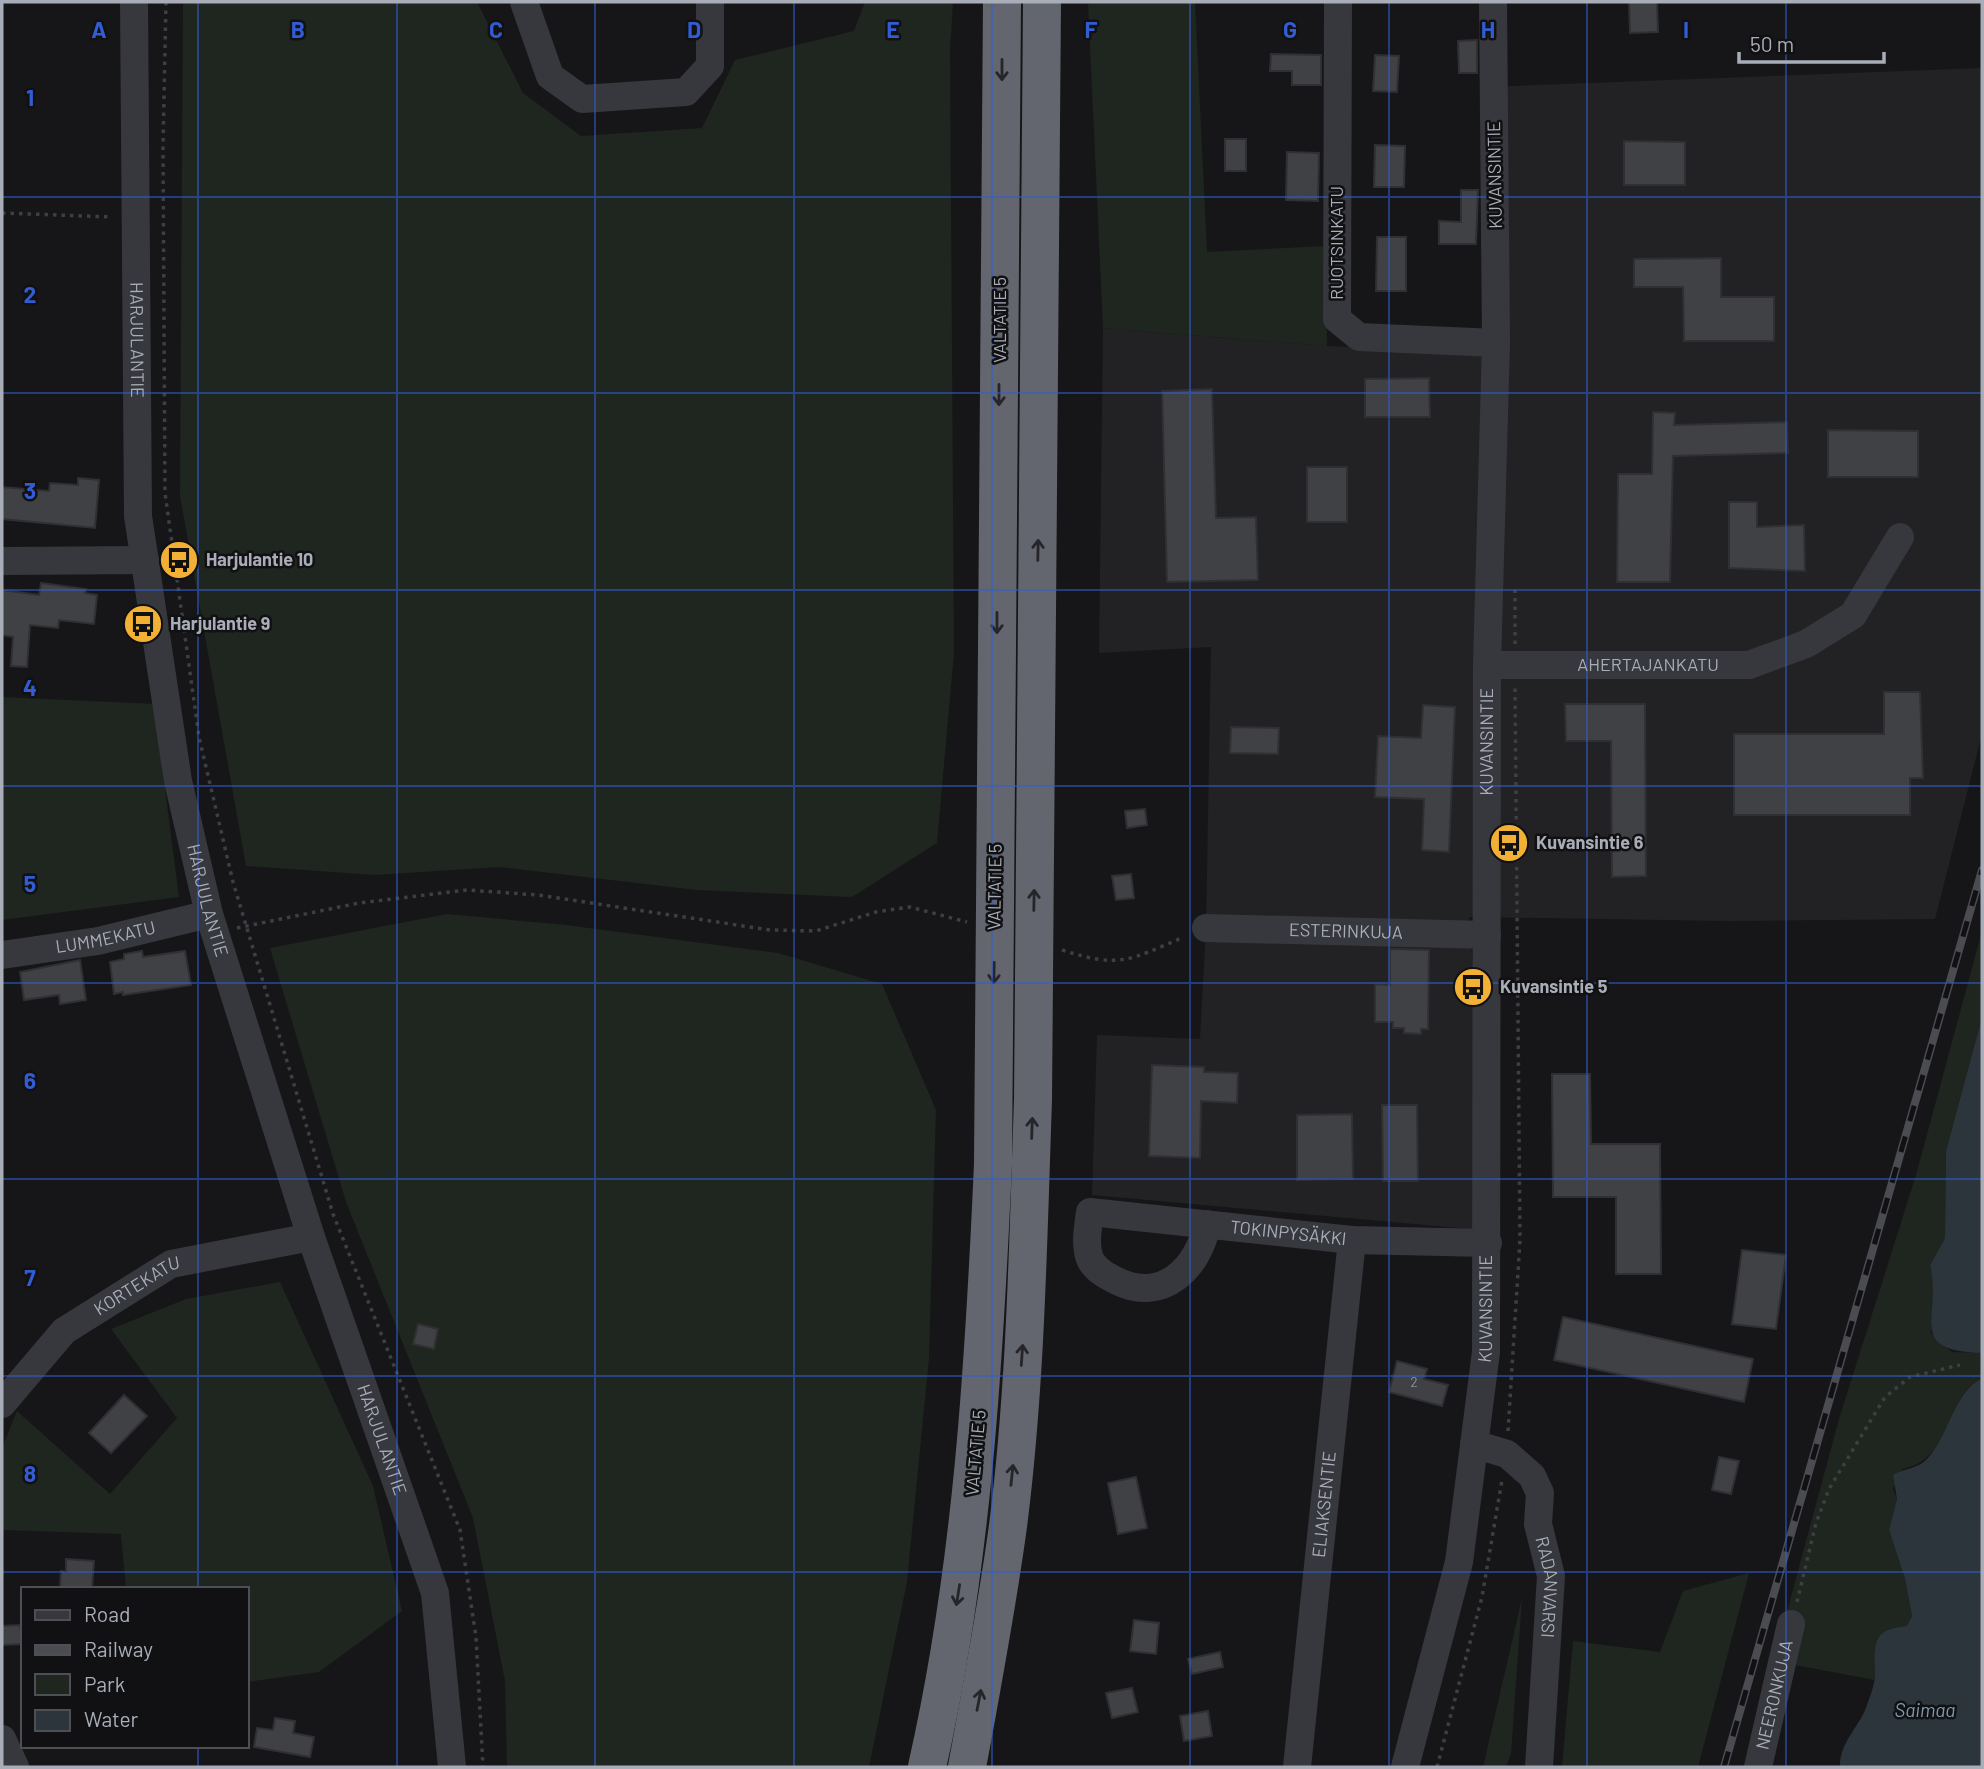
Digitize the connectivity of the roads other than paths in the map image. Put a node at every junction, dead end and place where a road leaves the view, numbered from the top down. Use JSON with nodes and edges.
{"nodes":[{"id":1,"x":134,"y":2,"type":"edge"},
{"id":2,"x":524,"y":2,"type":"edge"},
{"id":3,"x":710,"y":2,"type":"edge"},
{"id":4,"x":1002,"y":2,"type":"edge"},
{"id":5,"x":1042,"y":2,"type":"edge"},
{"id":6,"x":1338,"y":2,"type":"edge"},
{"id":7,"x":1493,"y":2,"type":"edge"},
{"id":8,"x":1496,"y":343,"type":"junction"},
{"id":9,"x":1900,"y":537,"type":"dead end"},
{"id":10,"x":145,"y":560,"type":"junction"},
{"id":11,"x":2,"y":561,"type":"edge"},
{"id":12,"x":1488,"y":665,"type":"junction"},
{"id":13,"x":213,"y":924,"type":"junction"},
{"id":14,"x":1206,"y":928,"type":"road end"},
{"id":15,"x":1487,"y":935,"type":"junction"},
{"id":16,"x":2,"y":955,"type":"edge"},
{"id":17,"x":1207,"y":1224,"type":"junction"},
{"id":18,"x":311,"y":1237,"type":"junction"},
{"id":19,"x":1352,"y":1240,"type":"junction"},
{"id":20,"x":1488,"y":1243,"type":"junction"},
{"id":21,"x":2,"y":1404,"type":"edge"},
{"id":22,"x":1474,"y":1444,"type":"junction"},
{"id":23,"x":1791,"y":1624,"type":"road end"},
{"id":24,"x":2,"y":1739,"type":"edge"},
{"id":25,"x":928,"y":1761,"type":"edge"},
{"id":26,"x":15,"y":1767,"type":"edge"},
{"id":27,"x":452,"y":1767,"type":"edge"},
{"id":28,"x":967,"y":1767,"type":"edge"},
{"id":29,"x":1297,"y":1767,"type":"edge"},
{"id":30,"x":1405,"y":1767,"type":"edge"},
{"id":31,"x":1539,"y":1767,"type":"edge"},
{"id":32,"x":1758,"y":1767,"type":"edge"}],
"edges":[{"from":1,"to":10,"type":"street","name":"HARJULANTIE"},
{"from":2,"to":3,"type":"street"},
{"from":4,"to":25,"type":"highway","name":"VALTATIE 5","one_way":true},
{"from":28,"to":5,"type":"highway","one_way":true},
{"from":6,"to":8,"type":"street","name":"RUOTSINKATU"},
{"from":7,"to":8,"type":"street","name":"KUVANSINTIE"},
{"from":8,"to":12,"type":"street","name":"KUVANSINTIE"},
{"from":9,"to":12,"type":"street","name":"AHERTAJANKATU"},
{"from":10,"to":11,"type":"street"},
{"from":10,"to":13,"type":"street","name":"HARJULANTIE"},
{"from":12,"to":15,"type":"street","name":"KUVANSINTIE"},
{"from":13,"to":16,"type":"street","name":"LUMMEKATU"},
{"from":13,"to":18,"type":"street","name":"HARJULANTIE"},
{"from":14,"to":15,"type":"street","name":"ESTERINKUJA"},
{"from":15,"to":20,"type":"street","name":"KUVANSINTIE"},
{"from":17,"to":17,"type":"street","name":"TOKINPYSÄKKI"},
{"from":17,"to":19,"type":"street","name":"TOKINPYSÄKKI"},
{"from":18,"to":21,"type":"street","name":"KORTEKATU"},
{"from":18,"to":27,"type":"street","name":"HARJULANTIE"},
{"from":19,"to":20,"type":"street","name":"TOKINPYSÄKKI"},
{"from":19,"to":29,"type":"street","name":"ELIAKSENTIE"},
{"from":20,"to":22,"type":"street","name":"KUVANSINTIE"},
{"from":22,"to":30,"type":"street","name":"KUVANSINTIE"},
{"from":22,"to":31,"type":"street","name":"RADANVARSI"},
{"from":23,"to":32,"type":"street","name":"NEERONKUJA"},
{"from":24,"to":26,"type":"street"}]}
